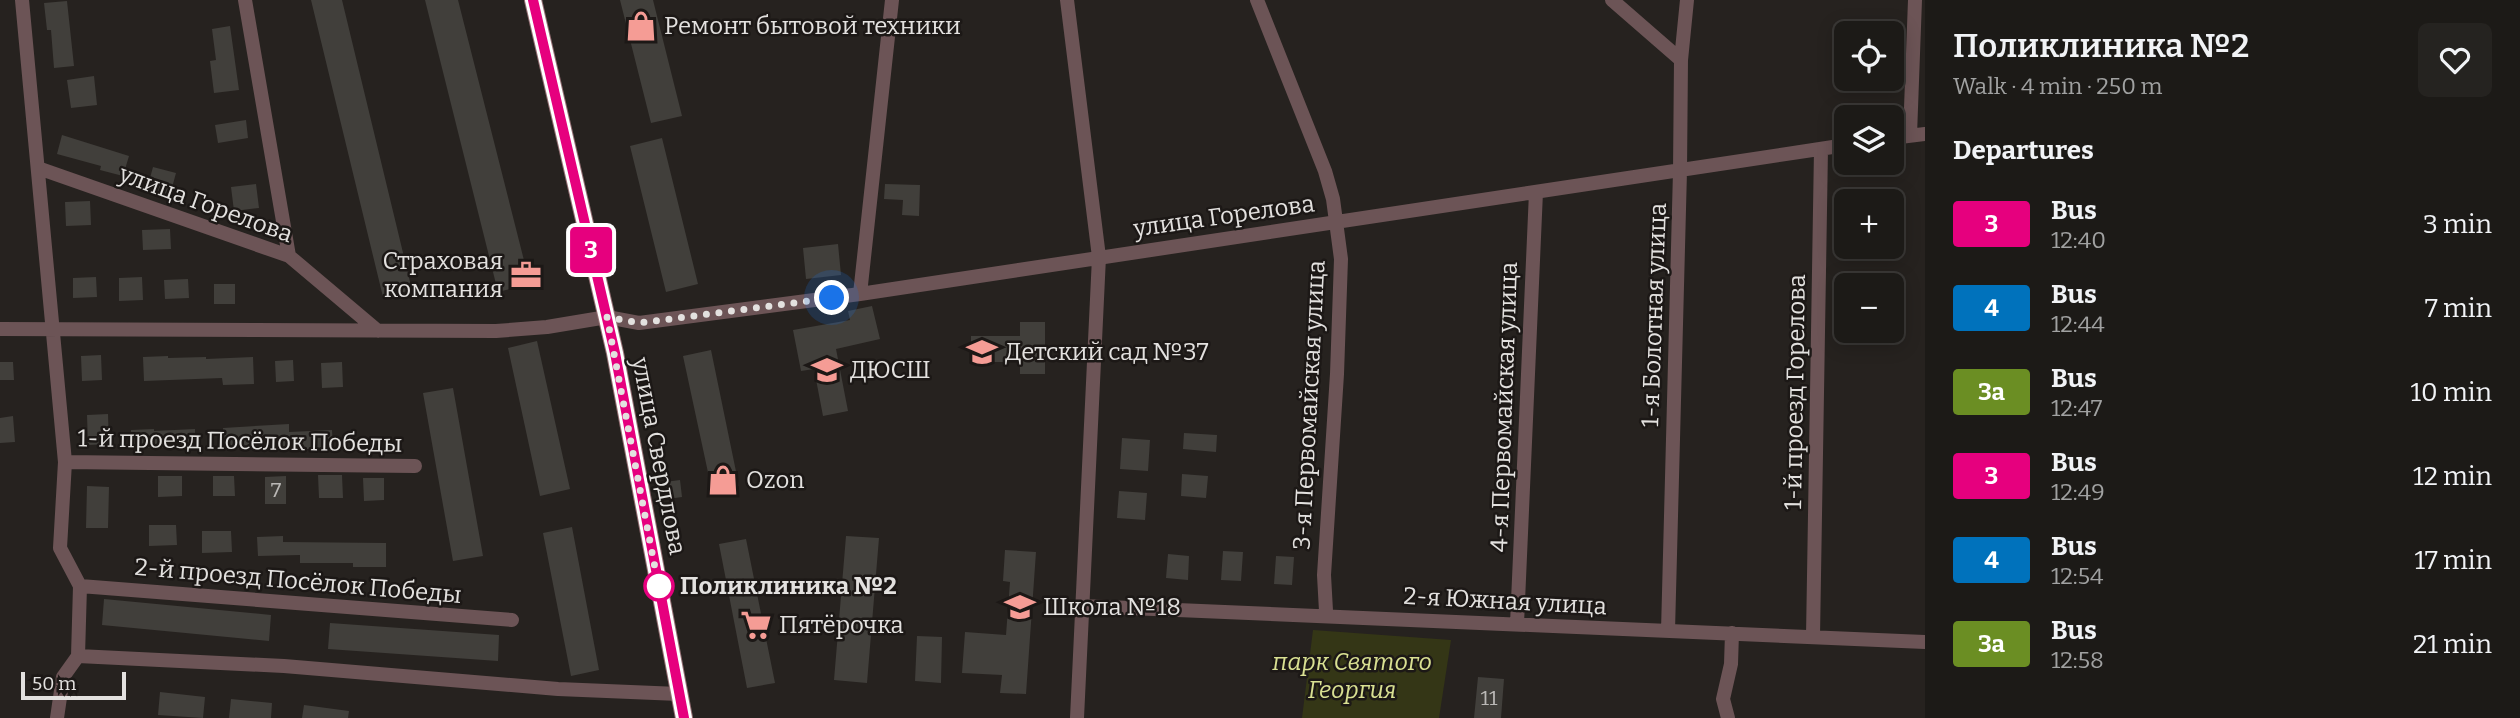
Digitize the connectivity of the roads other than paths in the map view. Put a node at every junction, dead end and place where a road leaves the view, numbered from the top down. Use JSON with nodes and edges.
{"nodes":[{"id":1,"x":22,"y":0,"type":"edge"},
{"id":2,"x":245,"y":0,"type":"edge"},
{"id":3,"x":533,"y":0,"type":"edge"},
{"id":4,"x":892,"y":0,"type":"edge"},
{"id":5,"x":1067,"y":0,"type":"edge"},
{"id":6,"x":1257,"y":0,"type":"edge"},
{"id":7,"x":1612,"y":0,"type":"edge"},
{"id":8,"x":1687,"y":0,"type":"edge"},
{"id":9,"x":1915,"y":0,"type":"edge"},
{"id":10,"x":1681,"y":60,"type":"junction"},
{"id":11,"x":1917,"y":134,"type":"edge"},
{"id":12,"x":1834,"y":147,"type":"edge"},
{"id":13,"x":1822,"y":149,"type":"junction"},
{"id":14,"x":38,"y":168,"type":"junction"},
{"id":15,"x":1681,"y":171,"type":"junction"},
{"id":16,"x":1536,"y":192,"type":"junction"},
{"id":17,"x":1336,"y":224,"type":"junction"},
{"id":18,"x":289,"y":256,"type":"junction"},
{"id":19,"x":1099,"y":257,"type":"junction"},
{"id":20,"x":860,"y":294,"type":"junction"},
{"id":21,"x":607,"y":317,"type":"junction"},
{"id":22,"x":0,"y":330,"type":"edge"},
{"id":23,"x":53,"y":330,"type":"junction"},
{"id":24,"x":379,"y":331,"type":"junction"},
{"id":25,"x":65,"y":462,"type":"junction"},
{"id":26,"x":415,"y":466,"type":"dead end"},
{"id":27,"x":80,"y":586,"type":"junction"},
{"id":28,"x":1083,"y":606,"type":"junction"},
{"id":29,"x":1323,"y":615,"type":"junction"},
{"id":30,"x":512,"y":621,"type":"dead end"},
{"id":31,"x":1517,"y":624,"type":"junction"},
{"id":32,"x":1668,"y":631,"type":"junction"},
{"id":33,"x":1732,"y":633,"type":"junction"},
{"id":34,"x":1813,"y":637,"type":"junction"},
{"id":35,"x":1925,"y":642,"type":"edge"},
{"id":36,"x":78,"y":656,"type":"junction"},
{"id":37,"x":679,"y":694,"type":"junction"},
{"id":38,"x":57,"y":718,"type":"edge"},
{"id":39,"x":684,"y":718,"type":"edge"},
{"id":40,"x":1077,"y":718,"type":"edge"},
{"id":41,"x":1728,"y":718,"type":"edge"}],
"edges":[{"from":1,"to":14,"type":"street"},
{"from":2,"to":18,"type":"street"},
{"from":3,"to":21,"type":"main road","name":"улица Свердлова"},
{"from":4,"to":20,"type":"street"},
{"from":5,"to":19,"type":"street"},
{"from":6,"to":17,"type":"street","name":"3-я Первомайская улица"},
{"from":7,"to":10,"type":"street"},
{"from":8,"to":10,"type":"street","name":"1-я Болотная улица"},
{"from":9,"to":11,"type":"street"},
{"from":10,"to":15,"type":"street","name":"1-я Болотная улица"},
{"from":12,"to":13,"type":"street","name":"улица Горелова"},
{"from":13,"to":15,"type":"street","name":"улица Горелова"},
{"from":13,"to":34,"type":"street","name":"1-й проезд Горелова"},
{"from":14,"to":18,"type":"street","name":"улица Горелова"},
{"from":14,"to":23,"type":"street"},
{"from":15,"to":16,"type":"street","name":"улица Горелова"},
{"from":15,"to":32,"type":"street","name":"1-я Болотная улица"},
{"from":16,"to":17,"type":"street","name":"улица Горелова"},
{"from":16,"to":31,"type":"street","name":"4-я Первомайская улица"},
{"from":17,"to":19,"type":"street","name":"улица Горелова"},
{"from":17,"to":29,"type":"street","name":"3-я Первомайская улица"},
{"from":18,"to":24,"type":"street","name":"улица Горелова"},
{"from":19,"to":20,"type":"street","name":"улица Горелова"},
{"from":19,"to":28,"type":"street"},
{"from":20,"to":21,"type":"street","name":"улица Горелова"},
{"from":21,"to":24,"type":"street","name":"улица Горелова"},
{"from":21,"to":37,"type":"main road","name":"улица Свердлова"},
{"from":22,"to":23,"type":"street","name":"улица Горелова"},
{"from":23,"to":24,"type":"street","name":"улица Горелова"},
{"from":23,"to":25,"type":"street"},
{"from":25,"to":26,"type":"street","name":"1-й проезд Посёлок Победы"},
{"from":25,"to":27,"type":"street"},
{"from":27,"to":30,"type":"street","name":"2-й проезд Посёлок Победы"},
{"from":27,"to":36,"type":"street"},
{"from":28,"to":29,"type":"street","name":"2-я Южная улица"},
{"from":28,"to":40,"type":"street"},
{"from":29,"to":31,"type":"street","name":"2-я Южная улица"},
{"from":31,"to":32,"type":"street","name":"2-я Южная улица"},
{"from":32,"to":33,"type":"street","name":"2-я Южная улица"},
{"from":33,"to":34,"type":"street","name":"2-я Южная улица"},
{"from":33,"to":41,"type":"street"},
{"from":34,"to":35,"type":"street","name":"2-я Южная улица"},
{"from":36,"to":37,"type":"street"},
{"from":36,"to":38,"type":"street"},
{"from":37,"to":39,"type":"main road","name":"улица Свердлова"}]}
